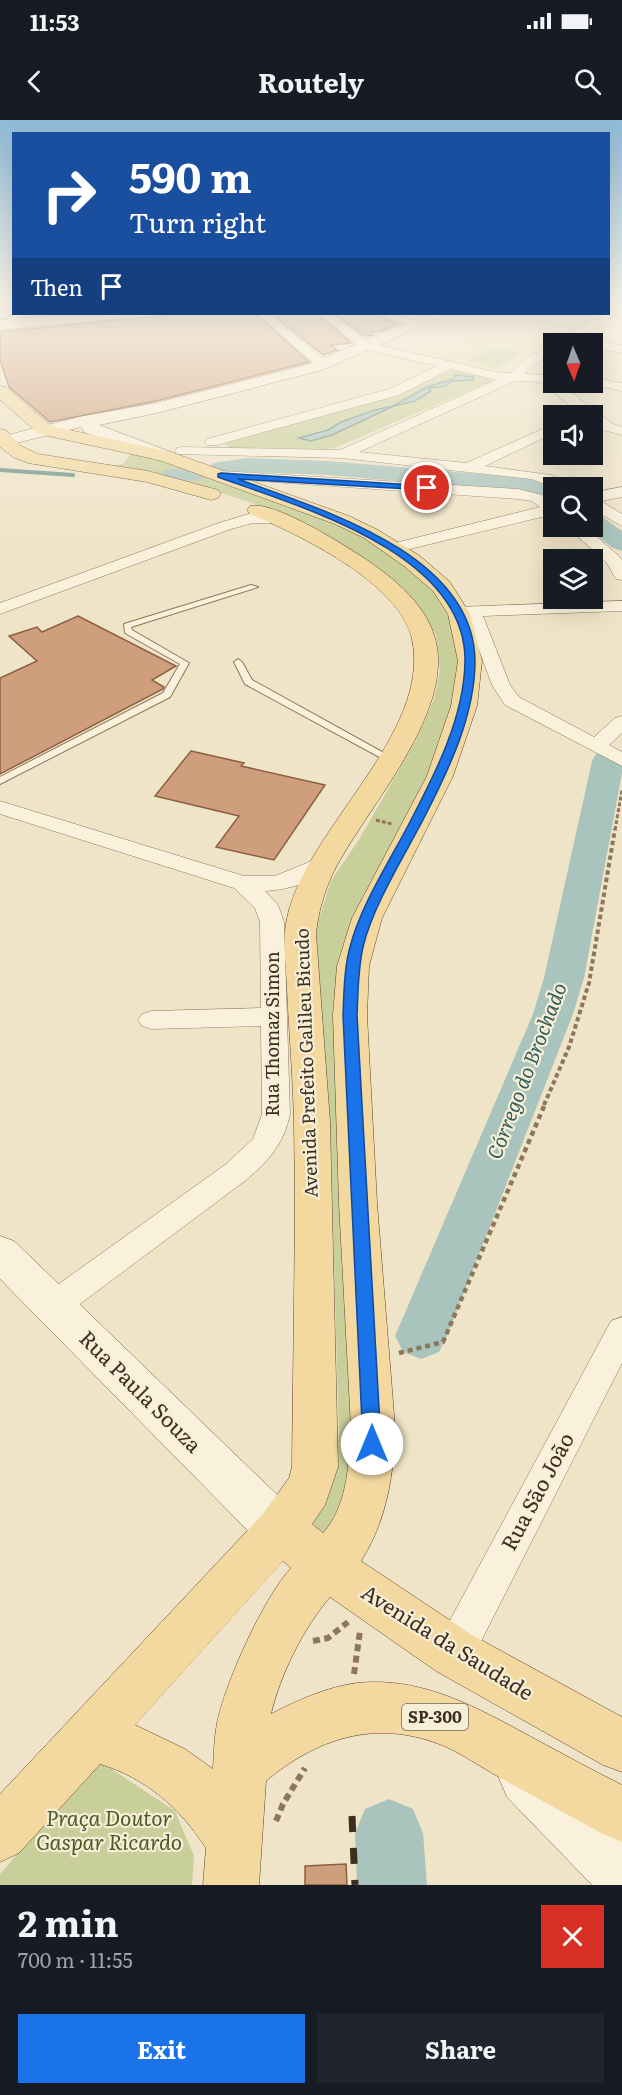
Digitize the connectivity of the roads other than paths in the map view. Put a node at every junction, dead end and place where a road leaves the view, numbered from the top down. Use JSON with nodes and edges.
{"nodes":[{"id":1,"x":261,"y":380,"type":"edge"},
{"id":2,"x":418,"y":380,"type":"edge"},
{"id":3,"x":499,"y":380,"type":"edge"},
{"id":4,"x":0,"y":391,"type":"edge"},
{"id":5,"x":98,"y":418,"type":"junction"},
{"id":6,"x":603,"y":424,"type":"edge"},
{"id":7,"x":45,"y":430,"type":"junction"},
{"id":8,"x":622,"y":431,"type":"edge"},
{"id":9,"x":543,"y":433,"type":"edge"},
{"id":10,"x":119,"y":443,"type":"junction"},
{"id":11,"x":4,"y":444,"type":"edge"},
{"id":12,"x":171,"y":454,"type":"junction"},
{"id":13,"x":342,"y":454,"type":"junction"},
{"id":14,"x":89,"y":468,"type":"junction"},
{"id":15,"x":468,"y":468,"type":"junction"},
{"id":16,"x":221,"y":475,"type":"junction"},
{"id":17,"x":543,"y":478,"type":"edge"},
{"id":18,"x":622,"y":492,"type":"edge"},
{"id":19,"x":603,"y":497,"type":"edge"},
{"id":20,"x":543,"y":502,"type":"edge"},
{"id":21,"x":235,"y":508,"type":"dead end"},
{"id":22,"x":603,"y":508,"type":"edge"},
{"id":23,"x":543,"y":511,"type":"edge"},
{"id":24,"x":276,"y":518,"type":"junction"},
{"id":25,"x":622,"y":521,"type":"edge"},
{"id":26,"x":225,"y":526,"type":"junction"},
{"id":27,"x":587,"y":537,"type":"edge"},
{"id":28,"x":334,"y":546,"type":"junction"},
{"id":29,"x":393,"y":548,"type":"junction"},
{"id":30,"x":622,"y":575,"type":"edge"},
{"id":31,"x":254,"y":587,"type":"dead end"},
{"id":32,"x":622,"y":606,"type":"edge"},
{"id":33,"x":0,"y":609,"type":"edge"},
{"id":34,"x":459,"y":613,"type":"junction"},
{"id":35,"x":238,"y":662,"type":"dead end"},
{"id":36,"x":622,"y":722,"type":"edge"},
{"id":37,"x":596,"y":746,"type":"junction"},
{"id":38,"x":388,"y":758,"type":"junction"},
{"id":39,"x":622,"y":760,"type":"edge"},
{"id":40,"x":0,"y":781,"type":"edge"},
{"id":41,"x":0,"y":807,"type":"edge"},
{"id":42,"x":322,"y":865,"type":"junction"},
{"id":43,"x":242,"y":883,"type":"junction"},
{"id":44,"x":274,"y":1017,"type":"junction"},
{"id":45,"x":152,"y":1020,"type":"dead end"},
{"id":46,"x":0,"y":1254,"type":"edge"},
{"id":47,"x":53,"y":1306,"type":"junction"},
{"id":48,"x":622,"y":1331,"type":"edge"},
{"id":49,"x":279,"y":1530,"type":"junction"},
{"id":50,"x":327,"y":1566,"type":"junction"},
{"id":51,"x":454,"y":1653,"type":"junction"},
{"id":52,"x":90,"y":1735,"type":"junction"},
{"id":53,"x":496,"y":1746,"type":"junction"},
{"id":54,"x":622,"y":1746,"type":"edge"},
{"id":55,"x":241,"y":1767,"type":"junction"},
{"id":56,"x":622,"y":1815,"type":"edge"},
{"id":57,"x":0,"y":1834,"type":"edge"},
{"id":58,"x":247,"y":1851,"type":"edge"},
{"id":59,"x":622,"y":1876,"type":"edge"}],
"edges":[{"from":1,"to":5,"type":"main road"},
{"from":2,"to":12,"type":"street"},
{"from":3,"to":13,"type":"street"},
{"from":4,"to":7,"type":"main road"},
{"from":5,"to":7,"type":"main road"},
{"from":5,"to":10,"type":"main road"},
{"from":6,"to":8,"type":"street"},
{"from":7,"to":10,"type":"main road"},
{"from":7,"to":11,"type":"main road"},
{"from":9,"to":15,"type":"street"},
{"from":10,"to":12,"type":"main road"},
{"from":10,"to":14,"type":"main road"},
{"from":11,"to":14,"type":"main road","name":"Avenida Prefeito Galileu Bicudo"},
{"from":12,"to":13,"type":"street"},
{"from":12,"to":16,"type":"main road"},
{"from":13,"to":15,"type":"street"},
{"from":14,"to":24,"type":"main road","name":"Avenida Prefeito Galileu Bicudo"},
{"from":15,"to":17,"type":"street"},
{"from":16,"to":20,"type":"street"},
{"from":16,"to":29,"type":"main road"},
{"from":18,"to":19,"type":"street"},
{"from":21,"to":26,"type":"street"},
{"from":22,"to":25,"type":"street"},
{"from":23,"to":29,"type":"street"},
{"from":24,"to":26,"type":"street"},
{"from":24,"to":28,"type":"main road","name":"Avenida Prefeito Galileu Bicudo"},
{"from":26,"to":33,"type":"street"},
{"from":27,"to":30,"type":"street"},
{"from":28,"to":29,"type":"main road"},
{"from":28,"to":38,"type":"main road","name":"Avenida Prefeito Galileu Bicudo"},
{"from":29,"to":34,"type":"main road"},
{"from":31,"to":40,"type":"lane"},
{"from":32,"to":34,"type":"street"},
{"from":34,"to":37,"type":"street"},
{"from":34,"to":50,"type":"main road"},
{"from":35,"to":38,"type":"lane"},
{"from":36,"to":37,"type":"street"},
{"from":37,"to":39,"type":"street"},
{"from":38,"to":42,"type":"main road","name":"Avenida Prefeito Galileu Bicudo"},
{"from":41,"to":43,"type":"street","name":"Rua Thomaz Simon"},
{"from":42,"to":43,"type":"street","name":"Rua Thomaz Simon"},
{"from":42,"to":49,"type":"main road","name":"Avenida Prefeito Galileu Bicudo"},
{"from":43,"to":44,"type":"street","name":"Rua Thomaz Simon"},
{"from":44,"to":45,"type":"street"},
{"from":44,"to":47,"type":"street","name":"Rua Thomaz Simon"},
{"from":46,"to":47,"type":"main road","name":"Rua Paula Souza"},
{"from":47,"to":49,"type":"main road","name":"Rua Paula Souza"},
{"from":48,"to":51,"type":"street","name":"Rua São João"},
{"from":49,"to":50,"type":"main road","name":"Avenida da Saudade"},
{"from":49,"to":52,"type":"main road"},
{"from":50,"to":51,"type":"main road","name":"Avenida da Saudade"},
{"from":50,"to":55,"type":"main road"},
{"from":51,"to":54,"type":"main road","name":"Avenida da Saudade"},
{"from":52,"to":57,"type":"main road"},
{"from":52,"to":58,"type":"main road"},
{"from":53,"to":55,"type":"main road","number":"SP-300"},
{"from":53,"to":56,"type":"main road","number":"SP-300"},
{"from":53,"to":59,"type":"main road"},
{"from":55,"to":58,"type":"main road"}]}
